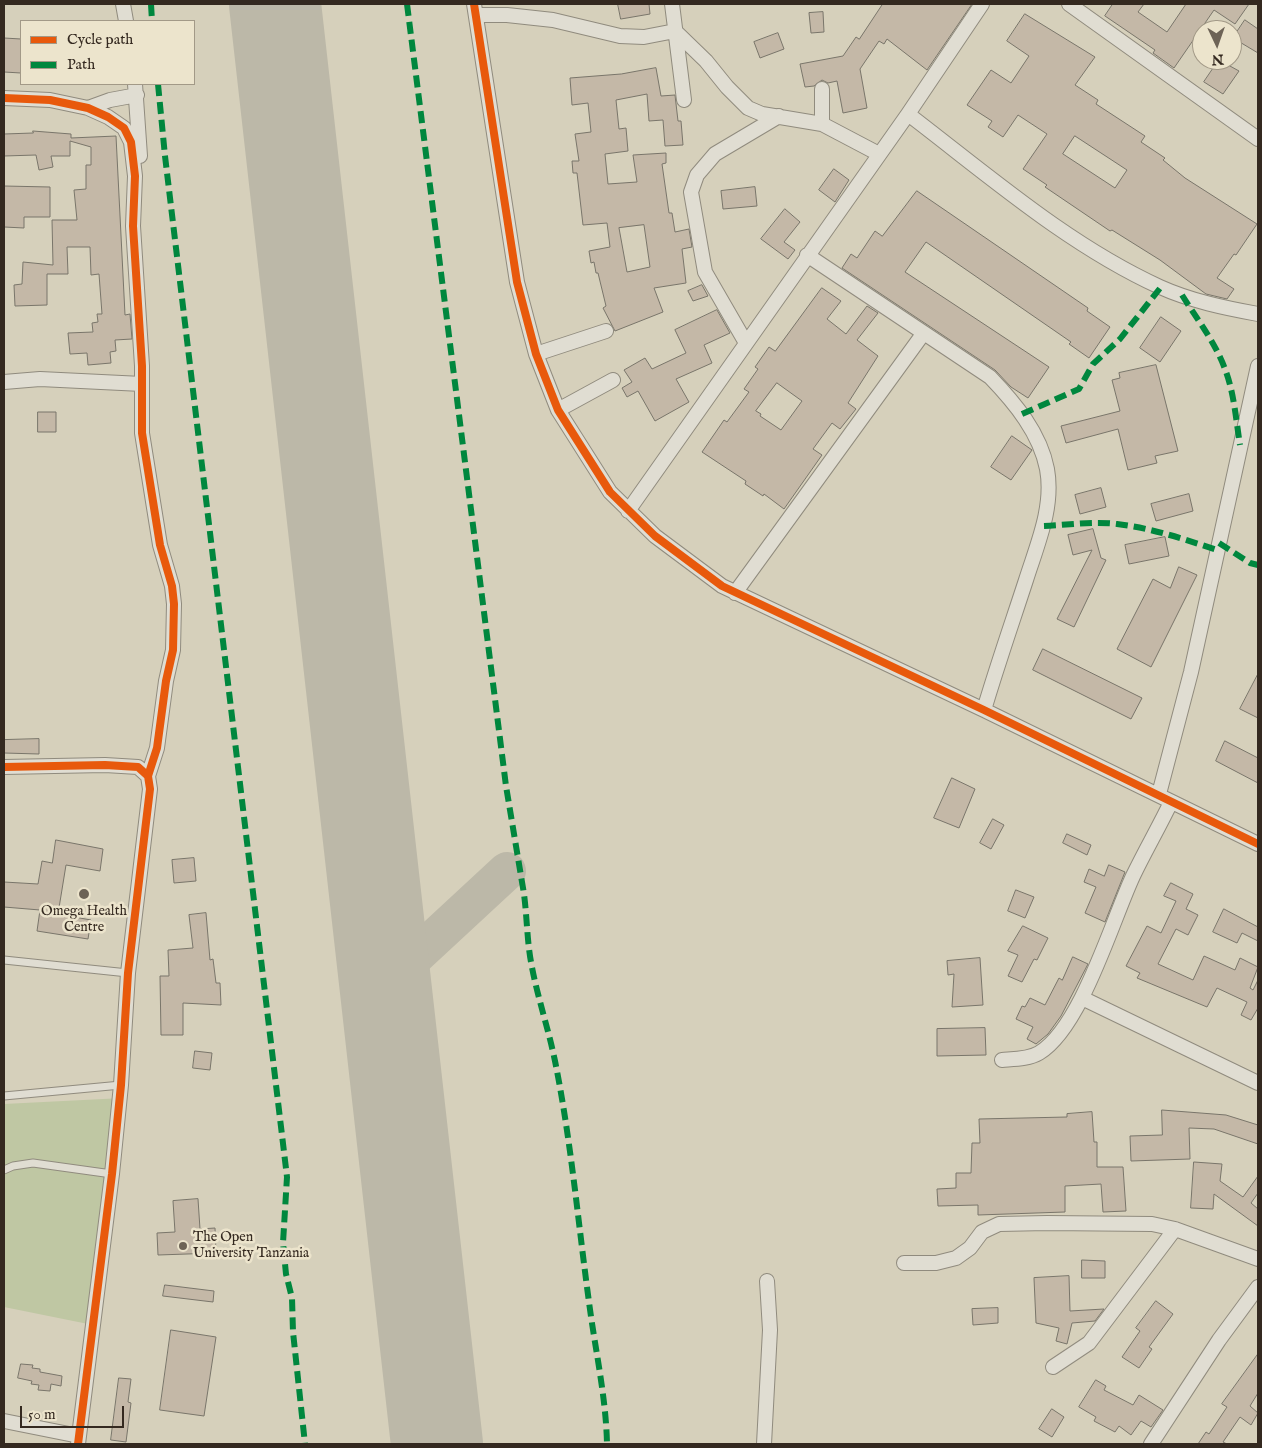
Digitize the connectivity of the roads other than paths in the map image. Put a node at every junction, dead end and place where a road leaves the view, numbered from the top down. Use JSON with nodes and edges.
{"nodes":[{"id":1,"x":123,"y":4,"type":"edge"},
{"id":2,"x":672,"y":4,"type":"edge"},
{"id":3,"x":982,"y":4,"type":"edge"},
{"id":4,"x":1069,"y":4,"type":"edge"},
{"id":5,"x":475,"y":10,"type":"edge"},
{"id":6,"x":126,"y":20,"type":"edge"},
{"id":7,"x":675,"y":32,"type":"junction"},
{"id":8,"x":136,"y":89,"type":"edge"},
{"id":9,"x":822,"y":89,"type":"dead end"},
{"id":10,"x":4,"y":98,"type":"edge"},
{"id":11,"x":684,"y":100,"type":"dead end"},
{"id":12,"x":88,"y":108,"type":"junction"},
{"id":13,"x":908,"y":114,"type":"junction"},
{"id":14,"x":779,"y":116,"type":"junction"},
{"id":15,"x":822,"y":124,"type":"junction"},
{"id":16,"x":1258,"y":139,"type":"edge"},
{"id":17,"x":879,"y":154,"type":"junction"},
{"id":18,"x":135,"y":176,"type":"junction"},
{"id":19,"x":808,"y":255,"type":"junction"},
{"id":20,"x":1258,"y":314,"type":"edge"},
{"id":21,"x":606,"y":331,"type":"dead end"},
{"id":22,"x":923,"y":334,"type":"junction"},
{"id":23,"x":746,"y":343,"type":"junction"},
{"id":24,"x":536,"y":354,"type":"junction"},
{"id":25,"x":1258,"y":366,"type":"edge"},
{"id":26,"x":613,"y":380,"type":"dead end"},
{"id":27,"x":4,"y":382,"type":"edge"},
{"id":28,"x":142,"y":384,"type":"junction"},
{"id":29,"x":558,"y":410,"type":"junction"},
{"id":30,"x":628,"y":510,"type":"junction"},
{"id":31,"x":735,"y":593,"type":"junction"},
{"id":32,"x":984,"y":710,"type":"junction"},
{"id":33,"x":4,"y":767,"type":"edge"},
{"id":34,"x":148,"y":776,"type":"junction"},
{"id":35,"x":1160,"y":794,"type":"junction"},
{"id":36,"x":1171,"y":802,"type":"junction"},
{"id":37,"x":1258,"y":844,"type":"edge"},
{"id":38,"x":4,"y":960,"type":"edge"},
{"id":39,"x":128,"y":973,"type":"junction"},
{"id":40,"x":1082,"y":998,"type":"junction"},
{"id":41,"x":1002,"y":1060,"type":"dead end"},
{"id":42,"x":1258,"y":1083,"type":"edge"},
{"id":43,"x":121,"y":1085,"type":"junction"},
{"id":44,"x":4,"y":1096,"type":"edge"},
{"id":45,"x":4,"y":1170,"type":"edge"},
{"id":46,"x":112,"y":1174,"type":"junction"},
{"id":47,"x":1175,"y":1228,"type":"junction"},
{"id":48,"x":1258,"y":1259,"type":"edge"},
{"id":49,"x":904,"y":1263,"type":"dead end"},
{"id":50,"x":767,"y":1281,"type":"dead end"},
{"id":51,"x":1258,"y":1287,"type":"edge"},
{"id":52,"x":1053,"y":1367,"type":"dead end"},
{"id":53,"x":4,"y":1420,"type":"edge"},
{"id":54,"x":78,"y":1440,"type":"edge"},
{"id":55,"x":764,"y":1444,"type":"edge"},
{"id":56,"x":1151,"y":1444,"type":"edge"}],
"edges":[{"from":1,"to":6,"type":"street"},
{"from":2,"to":7,"type":"street"},
{"from":3,"to":13,"type":"street"},
{"from":4,"to":16,"type":"street"},
{"from":5,"to":7,"type":"street"},
{"from":5,"to":24,"type":"street"},
{"from":7,"to":11,"type":"street"},
{"from":7,"to":14,"type":"street"},
{"from":8,"to":12,"type":"street"},
{"from":8,"to":18,"type":"street"},
{"from":9,"to":15,"type":"street"},
{"from":10,"to":12,"type":"street"},
{"from":12,"to":18,"type":"street"},
{"from":13,"to":17,"type":"street"},
{"from":13,"to":20,"type":"street"},
{"from":14,"to":15,"type":"street"},
{"from":14,"to":23,"type":"street"},
{"from":15,"to":17,"type":"street"},
{"from":17,"to":19,"type":"street"},
{"from":18,"to":28,"type":"street"},
{"from":19,"to":22,"type":"street"},
{"from":19,"to":23,"type":"street"},
{"from":21,"to":24,"type":"street"},
{"from":22,"to":31,"type":"street"},
{"from":22,"to":32,"type":"street"},
{"from":23,"to":30,"type":"street"},
{"from":24,"to":29,"type":"street"},
{"from":25,"to":35,"type":"street"},
{"from":26,"to":29,"type":"street"},
{"from":27,"to":28,"type":"street"},
{"from":28,"to":34,"type":"street"},
{"from":29,"to":30,"type":"street"},
{"from":30,"to":31,"type":"street"},
{"from":31,"to":32,"type":"street"},
{"from":32,"to":35,"type":"street"},
{"from":33,"to":34,"type":"street"},
{"from":34,"to":39,"type":"street"},
{"from":35,"to":36,"type":"street"},
{"from":36,"to":37,"type":"street"},
{"from":36,"to":40,"type":"street"},
{"from":38,"to":39,"type":"lane"},
{"from":39,"to":43,"type":"street"},
{"from":40,"to":41,"type":"street"},
{"from":40,"to":42,"type":"street"},
{"from":43,"to":44,"type":"lane"},
{"from":43,"to":46,"type":"street"},
{"from":45,"to":46,"type":"lane"},
{"from":46,"to":54,"type":"street"},
{"from":47,"to":48,"type":"street"},
{"from":47,"to":49,"type":"street"},
{"from":47,"to":52,"type":"street"},
{"from":50,"to":55,"type":"street"},
{"from":51,"to":56,"type":"street"},
{"from":53,"to":54,"type":"street"}]}
